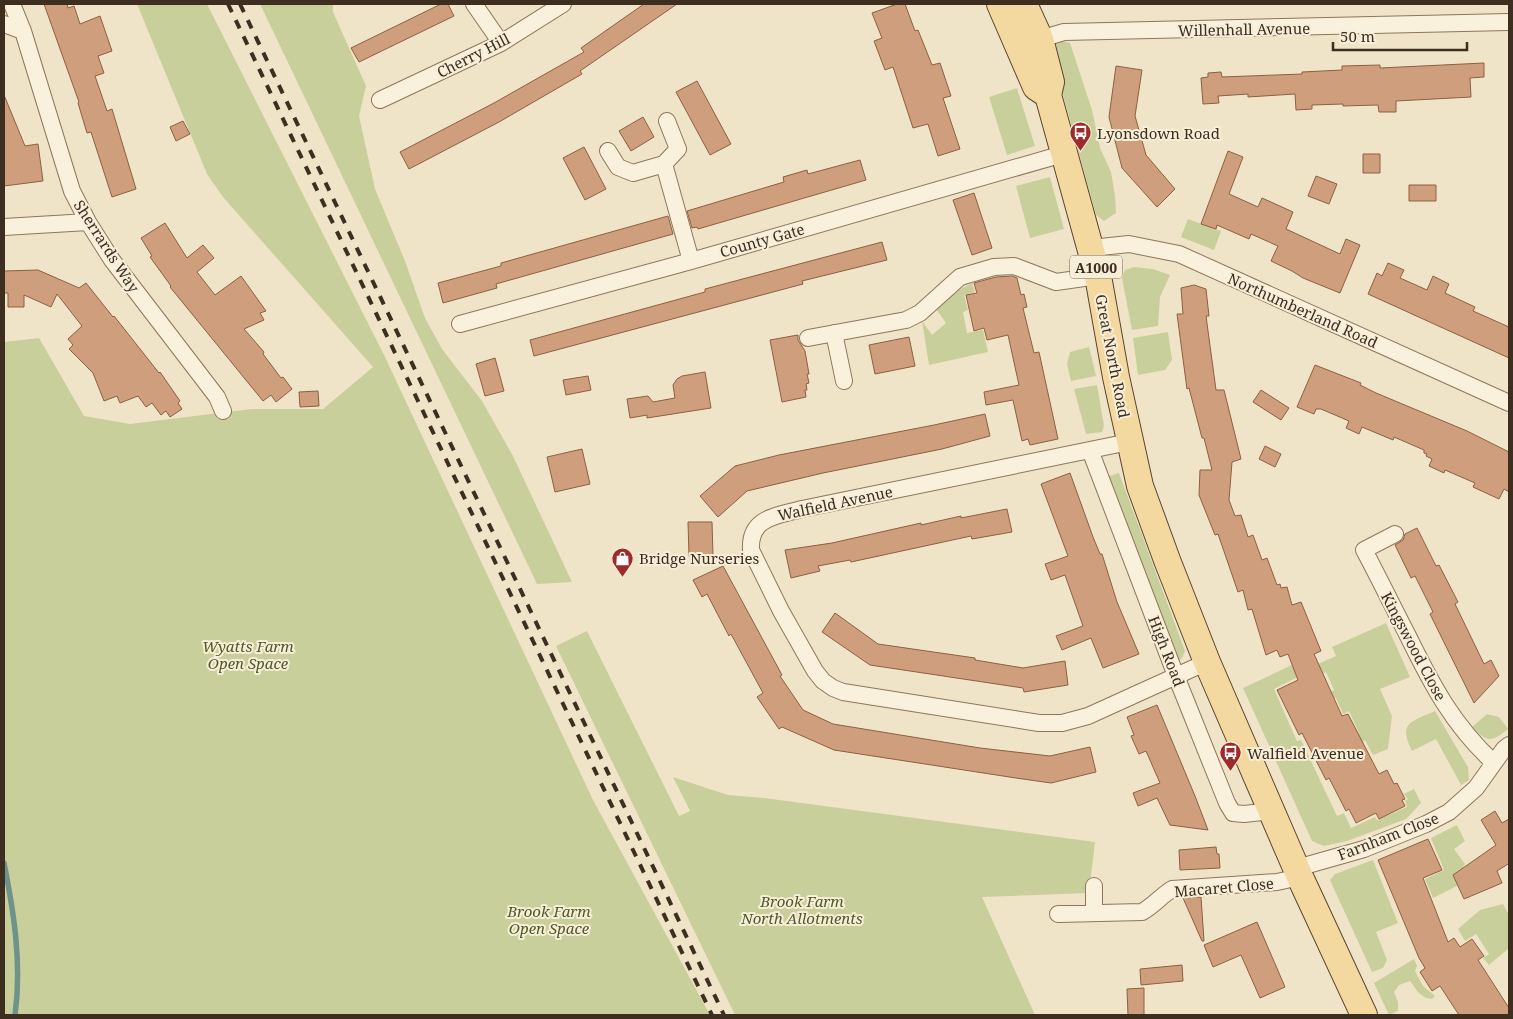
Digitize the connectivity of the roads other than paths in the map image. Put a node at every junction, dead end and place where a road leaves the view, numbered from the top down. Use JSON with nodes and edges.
{"nodes":[{"id":1,"x":12,"y":4,"type":"edge"},
{"id":2,"x":474,"y":4,"type":"edge"},
{"id":3,"x":563,"y":4,"type":"edge"},
{"id":4,"x":1000,"y":4,"type":"edge"},
{"id":5,"x":1024,"y":4,"type":"edge"},
{"id":6,"x":1509,"y":22,"type":"edge"},
{"id":7,"x":4,"y":24,"type":"edge"},
{"id":8,"x":23,"y":31,"type":"junction"},
{"id":9,"x":1029,"y":42,"type":"junction"},
{"id":10,"x":502,"y":43,"type":"junction"},
{"id":11,"x":380,"y":100,"type":"dead end"},
{"id":12,"x":667,"y":121,"type":"dead end"},
{"id":13,"x":608,"y":151,"type":"dead end"},
{"id":14,"x":1063,"y":154,"type":"junction"},
{"id":15,"x":664,"y":164,"type":"junction"},
{"id":16,"x":88,"y":222,"type":"junction"},
{"id":17,"x":4,"y":227,"type":"edge"},
{"id":18,"x":1091,"y":248,"type":"junction"},
{"id":19,"x":691,"y":261,"type":"junction"},
{"id":20,"x":1098,"y":276,"type":"junction"},
{"id":21,"x":460,"y":324,"type":"dead end"},
{"id":22,"x":834,"y":333,"type":"junction"},
{"id":23,"x":808,"y":338,"type":"dead end"},
{"id":24,"x":844,"y":381,"type":"dead end"},
{"id":25,"x":1509,"y":404,"type":"edge"},
{"id":26,"x":223,"y":411,"type":"dead end"},
{"id":27,"x":1129,"y":442,"type":"junction"},
{"id":28,"x":1090,"y":450,"type":"junction"},
{"id":29,"x":1395,"y":534,"type":"dead end"},
{"id":30,"x":1207,"y":662,"type":"junction"},
{"id":31,"x":1176,"y":676,"type":"junction"},
{"id":32,"x":1509,"y":745,"type":"edge"},
{"id":33,"x":1494,"y":763,"type":"junction"},
{"id":34,"x":1272,"y":811,"type":"junction"},
{"id":35,"x":1299,"y":873,"type":"junction"},
{"id":36,"x":1094,"y":886,"type":"dead end"},
{"id":37,"x":1094,"y":913,"type":"junction"},
{"id":38,"x":1058,"y":914,"type":"dead end"},
{"id":39,"x":1364,"y":1015,"type":"edge"}],
"edges":[{"from":1,"to":8,"type":"street","name":"Sherrards Way"},
{"from":2,"to":10,"type":"street"},
{"from":3,"to":10,"type":"street","name":"Cherry Hill"},
{"from":4,"to":9,"type":"main road","name":"Great North Road","number":"A1000"},
{"from":5,"to":9,"type":"main road","name":"Great North Road","number":"A1000"},
{"from":6,"to":9,"type":"street","name":"Willenhall Avenue"},
{"from":7,"to":8,"type":"street"},
{"from":8,"to":16,"type":"street","name":"Sherrards Way"},
{"from":9,"to":14,"type":"main road","name":"Great North Road","number":"A1000"},
{"from":10,"to":11,"type":"street","name":"Cherry Hill"},
{"from":12,"to":15,"type":"street"},
{"from":13,"to":15,"type":"street"},
{"from":14,"to":18,"type":"main road","name":"Great North Road","number":"A1000"},
{"from":14,"to":19,"type":"street","name":"County Gate"},
{"from":15,"to":19,"type":"street"},
{"from":16,"to":17,"type":"street"},
{"from":16,"to":26,"type":"street","name":"Sherrards Way"},
{"from":18,"to":20,"type":"main road","name":"Great North Road","number":"A1000"},
{"from":18,"to":25,"type":"street","name":"Northumberland Road"},
{"from":19,"to":21,"type":"street","name":"County Gate"},
{"from":20,"to":22,"type":"street"},
{"from":20,"to":27,"type":"main road","name":"Great North Road","number":"A1000"},
{"from":22,"to":23,"type":"street"},
{"from":22,"to":24,"type":"street"},
{"from":27,"to":28,"type":"street","name":"Walfield Avenue"},
{"from":27,"to":30,"type":"main road","number":"A1000"},
{"from":28,"to":31,"type":"street","name":"High Road"},
{"from":28,"to":31,"type":"street","name":"Walfield Avenue"},
{"from":29,"to":33,"type":"street","name":"Kingswood Close"},
{"from":30,"to":31,"type":"street","name":"Walfield Avenue"},
{"from":30,"to":34,"type":"main road","number":"A1000"},
{"from":31,"to":34,"type":"street","name":"High Road"},
{"from":32,"to":33,"type":"street","name":"Farnham Close"},
{"from":33,"to":35,"type":"street","name":"Farnham Close"},
{"from":34,"to":35,"type":"main road","number":"A1000"},
{"from":35,"to":37,"type":"street","name":"Macaret Close"},
{"from":35,"to":39,"type":"main road","number":"A1000"},
{"from":36,"to":37,"type":"street"},
{"from":37,"to":38,"type":"street","name":"Macaret Close"}]}
